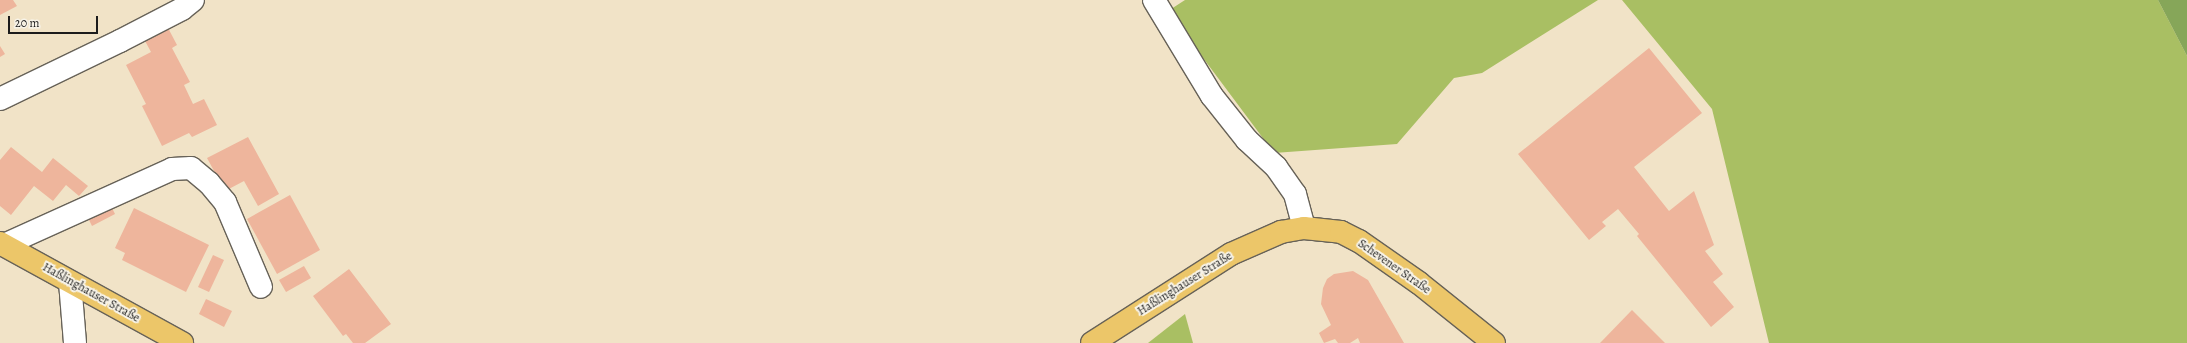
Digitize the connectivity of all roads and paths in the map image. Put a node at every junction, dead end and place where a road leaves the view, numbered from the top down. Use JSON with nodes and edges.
{"nodes":[{"id":1,"x":193,"y":0,"type":"edge"},
{"id":2,"x":1154,"y":0,"type":"edge"},
{"id":3,"x":0,"y":99,"type":"edge"},
{"id":4,"x":1304,"y":228,"type":"junction"},
{"id":5,"x":1281,"y":232,"type":"joint"},
{"id":6,"x":2,"y":244,"type":"edge"},
{"id":7,"x":70,"y":282,"type":"junction"},
{"id":8,"x":261,"y":287,"type":"dead end"},
{"id":9,"x":75,"y":343,"type":"edge"},
{"id":10,"x":182,"y":343,"type":"edge"},
{"id":11,"x":1092,"y":343,"type":"edge"},
{"id":12,"x":1494,"y":343,"type":"edge"}],
"edges":[{"from":1,"to":3,"type":"lane"},
{"from":2,"to":4,"type":"lane"},
{"from":4,"to":5,"type":"main road","name":"Schevener Straße"},
{"from":4,"to":12,"type":"main road","name":"Schevener Straße"},
{"from":5,"to":11,"type":"main road","name":"Haßlinghauser Straße"},
{"from":6,"to":7,"type":"main road","name":"Haßlinghauser Straße"},
{"from":6,"to":8,"type":"lane"},
{"from":7,"to":9,"type":"lane"},
{"from":7,"to":10,"type":"main road","name":"Haßlinghauser Straße"}]}
